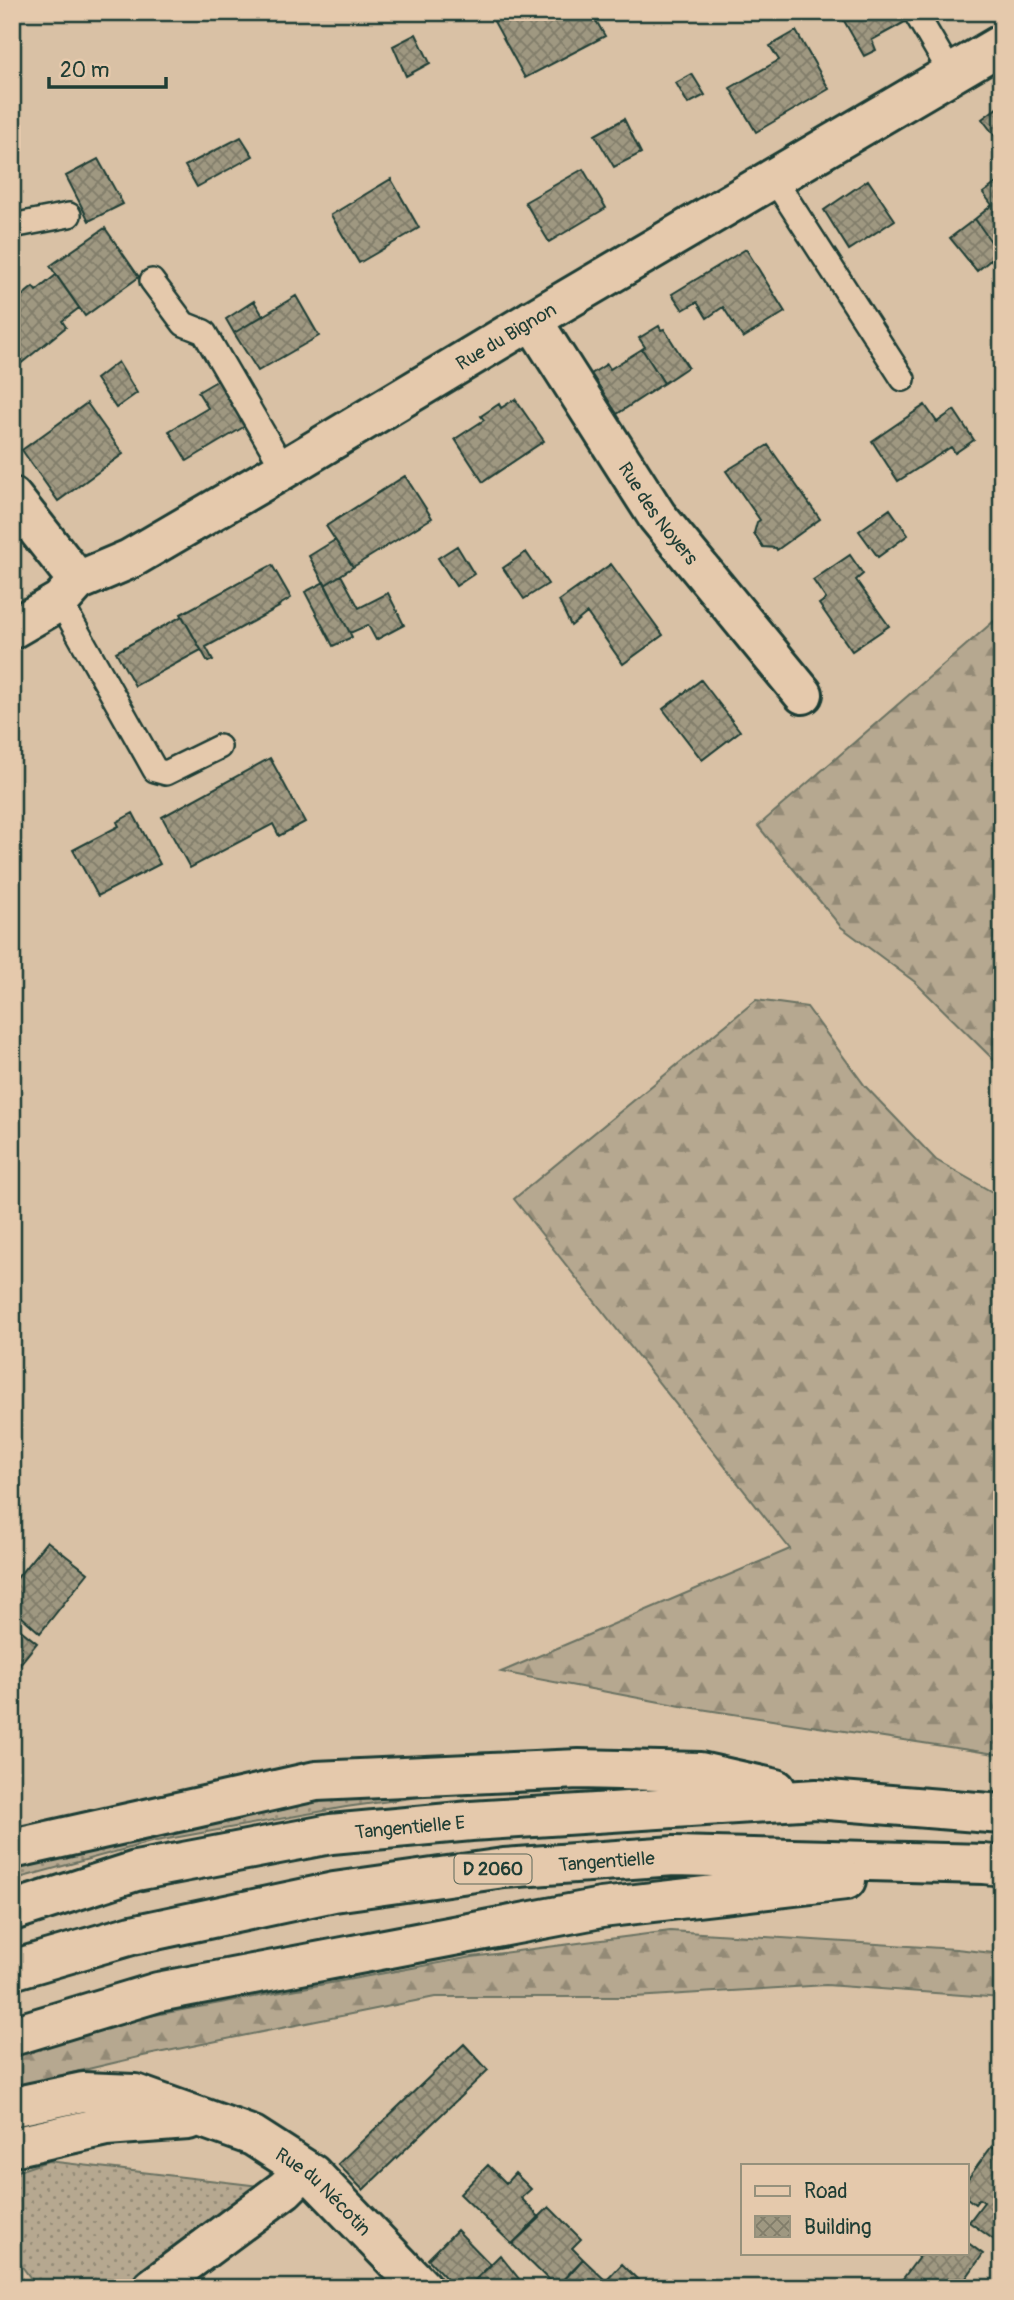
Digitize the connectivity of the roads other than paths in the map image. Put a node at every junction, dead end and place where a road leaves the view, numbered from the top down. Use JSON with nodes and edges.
{"nodes":[{"id":1,"x":915,"y":12,"type":"edge"},
{"id":2,"x":1002,"y":44,"type":"edge"},
{"id":3,"x":952,"y":75,"type":"junction"},
{"id":4,"x":774,"y":179,"type":"junction"},
{"id":5,"x":69,"y":215,"type":"dead end"},
{"id":6,"x":12,"y":226,"type":"edge"},
{"id":7,"x":152,"y":281,"type":"dead end"},
{"id":8,"x":532,"y":320,"type":"junction"},
{"id":9,"x":903,"y":379,"type":"dead end"},
{"id":10,"x":284,"y":469,"type":"junction"},
{"id":11,"x":12,"y":497,"type":"edge"},
{"id":12,"x":69,"y":591,"type":"junction"},
{"id":13,"x":12,"y":629,"type":"edge"},
{"id":14,"x":803,"y":694,"type":"dead end"},
{"id":15,"x":219,"y":747,"type":"dead end"},
{"id":16,"x":816,"y":1799,"type":"junction"},
{"id":17,"x":1002,"y":1814,"type":"edge"},
{"id":18,"x":12,"y":1849,"type":"edge"},
{"id":19,"x":993,"y":1865,"type":"edge"},
{"id":20,"x":12,"y":1911,"type":"edge"},
{"id":21,"x":12,"y":1970,"type":"edge"},
{"id":22,"x":12,"y":2036,"type":"edge"},
{"id":23,"x":12,"y":2106,"type":"edge"},
{"id":24,"x":208,"y":2119,"type":"junction"},
{"id":25,"x":12,"y":2147,"type":"edge"},
{"id":26,"x":304,"y":2170,"type":"junction"},
{"id":27,"x":152,"y":2288,"type":"edge"},
{"id":28,"x":422,"y":2288,"type":"edge"}],
"edges":[{"from":1,"to":3,"type":"lane"},
{"from":2,"to":3,"type":"main road","name":"Rue du Bignon"},
{"from":3,"to":4,"type":"main road","name":"Rue du Bignon"},
{"from":4,"to":8,"type":"main road","name":"Rue du Bignon"},
{"from":4,"to":9,"type":"lane"},
{"from":5,"to":6,"type":"lane"},
{"from":7,"to":10,"type":"lane"},
{"from":8,"to":10,"type":"main road","name":"Rue du Bignon"},
{"from":8,"to":14,"type":"main road","name":"Rue des Noyers"},
{"from":10,"to":12,"type":"main road","name":"Rue du Bignon"},
{"from":11,"to":12,"type":"main road"},
{"from":12,"to":13,"type":"main road","name":"Rue du Bignon"},
{"from":12,"to":15,"type":"lane"},
{"from":16,"to":17,"type":"main road"},
{"from":16,"to":18,"type":"main road"},
{"from":16,"to":20,"type":"main road","name":"Tangentielle E"},
{"from":19,"to":21,"type":"main road","name":"Tangentielle","number":"D 2060"},
{"from":19,"to":22,"type":"main road"},
{"from":23,"to":24,"type":"main road","name":"Rue du Nécotin"},
{"from":24,"to":25,"type":"main road","name":"Rue du Nécotin"},
{"from":24,"to":26,"type":"main road","name":"Rue du Nécotin"},
{"from":26,"to":27,"type":"main road"},
{"from":26,"to":28,"type":"main road","name":"Rue du Nécotin"}]}
